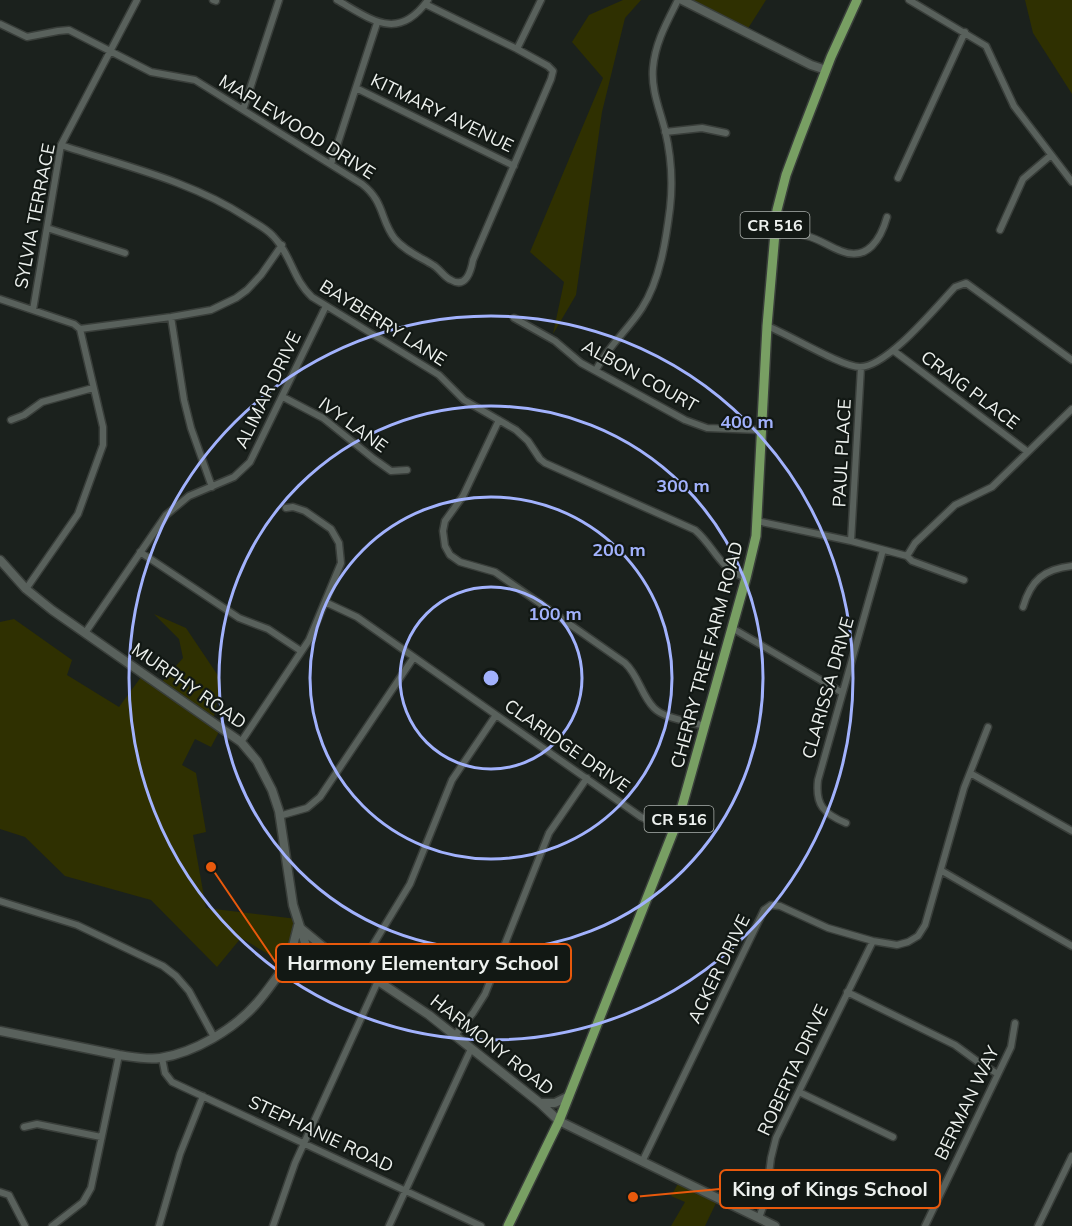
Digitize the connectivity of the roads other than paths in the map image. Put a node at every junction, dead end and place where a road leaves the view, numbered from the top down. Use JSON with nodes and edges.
{"nodes":[{"id":1,"x":137,"y":0,"type":"edge"},
{"id":2,"x":279,"y":0,"type":"edge"},
{"id":3,"x":337,"y":0,"type":"edge"},
{"id":4,"x":541,"y":0,"type":"edge"},
{"id":5,"x":678,"y":0,"type":"edge"},
{"id":6,"x":682,"y":0,"type":"edge"},
{"id":7,"x":857,"y":0,"type":"edge"},
{"id":8,"x":909,"y":0,"type":"edge"},
{"id":9,"x":427,"y":2,"type":"edge"},
{"id":10,"x":377,"y":22,"type":"junction"},
{"id":11,"x":0,"y":24,"type":"edge"},
{"id":12,"x":965,"y":32,"type":"junction"},
{"id":13,"x":517,"y":49,"type":"junction"},
{"id":14,"x":110,"y":51,"type":"junction"},
{"id":15,"x":826,"y":70,"type":"junction"},
{"id":16,"x":356,"y":88,"type":"junction"},
{"id":17,"x":243,"y":110,"type":"junction"},
{"id":18,"x":665,"y":132,"type":"junction"},
{"id":19,"x":726,"y":133,"type":"dead end"},
{"id":20,"x":61,"y":146,"type":"junction"},
{"id":21,"x":1050,"y":156,"type":"junction"},
{"id":22,"x":331,"y":164,"type":"junction"},
{"id":23,"x":514,"y":166,"type":"junction"},
{"id":24,"x":898,"y":178,"type":"dead end"},
{"id":25,"x":1072,"y":182,"type":"edge"},
{"id":26,"x":887,"y":217,"type":"dead end"},
{"id":27,"x":47,"y":228,"type":"junction"},
{"id":28,"x":1000,"y":230,"type":"dead end"},
{"id":29,"x":774,"y":232,"type":"junction"},
{"id":30,"x":282,"y":245,"type":"junction"},
{"id":31,"x":125,"y":254,"type":"dead end"},
{"id":32,"x":0,"y":299,"type":"edge"},
{"id":33,"x":326,"y":306,"type":"junction"},
{"id":34,"x":33,"y":310,"type":"junction"},
{"id":35,"x":171,"y":317,"type":"junction"},
{"id":36,"x":514,"y":318,"type":"dead end"},
{"id":37,"x":767,"y":326,"type":"junction"},
{"id":38,"x":80,"y":329,"type":"junction"},
{"id":39,"x":894,"y":351,"type":"junction"},
{"id":40,"x":1072,"y":360,"type":"edge"},
{"id":41,"x":861,"y":367,"type":"junction"},
{"id":42,"x":596,"y":370,"type":"junction"},
{"id":43,"x":93,"y":388,"type":"junction"},
{"id":44,"x":283,"y":397,"type":"junction"},
{"id":45,"x":1072,"y":409,"type":"edge"},
{"id":46,"x":11,"y":420,"type":"dead end"},
{"id":47,"x":499,"y":420,"type":"junction"},
{"id":48,"x":760,"y":430,"type":"junction"},
{"id":49,"x":1028,"y":452,"type":"junction"},
{"id":50,"x":406,"y":470,"type":"dead end"},
{"id":51,"x":212,"y":487,"type":"junction"},
{"id":52,"x":286,"y":508,"type":"dead end"},
{"id":53,"x":757,"y":521,"type":"junction"},
{"id":54,"x":851,"y":541,"type":"junction"},
{"id":55,"x":883,"y":550,"type":"junction"},
{"id":56,"x":140,"y":552,"type":"junction"},
{"id":57,"x":907,"y":556,"type":"junction"},
{"id":58,"x":0,"y":560,"type":"edge"},
{"id":59,"x":1072,"y":566,"type":"edge"},
{"id":60,"x":746,"y":578,"type":"junction"},
{"id":61,"x":964,"y":580,"type":"dead end"},
{"id":62,"x":26,"y":589,"type":"junction"},
{"id":63,"x":325,"y":602,"type":"junction"},
{"id":64,"x":1023,"y":607,"type":"dead end"},
{"id":65,"x":732,"y":628,"type":"junction"},
{"id":66,"x":85,"y":633,"type":"junction"},
{"id":67,"x":301,"y":651,"type":"junction"},
{"id":68,"x":414,"y":657,"type":"junction"},
{"id":69,"x":842,"y":692,"type":"junction"},
{"id":70,"x":496,"y":715,"type":"junction"},
{"id":71,"x":704,"y":726,"type":"junction"},
{"id":72,"x":988,"y":727,"type":"dead end"},
{"id":73,"x":241,"y":742,"type":"junction"},
{"id":74,"x":970,"y":774,"type":"junction"},
{"id":75,"x":587,"y":778,"type":"junction"},
{"id":76,"x":279,"y":816,"type":"junction"},
{"id":77,"x":846,"y":824,"type":"dead end"},
{"id":78,"x":674,"y":831,"type":"junction"},
{"id":79,"x":1072,"y":831,"type":"edge"},
{"id":80,"x":942,"y":872,"type":"junction"},
{"id":81,"x":0,"y":901,"type":"edge"},
{"id":82,"x":298,"y":926,"type":"junction"},
{"id":83,"x":873,"y":941,"type":"junction"},
{"id":84,"x":1072,"y":946,"type":"edge"},
{"id":85,"x":327,"y":950,"type":"junction"},
{"id":86,"x":308,"y":952,"type":"junction"},
{"id":87,"x":289,"y":962,"type":"junction"},
{"id":88,"x":359,"y":968,"type":"junction"},
{"id":89,"x":378,"y":981,"type":"junction"},
{"id":90,"x":847,"y":992,"type":"junction"},
{"id":91,"x":1015,"y":1023,"type":"dead end"},
{"id":92,"x":0,"y":1031,"type":"edge"},
{"id":93,"x":455,"y":1035,"type":"junction"},
{"id":94,"x":214,"y":1037,"type":"junction"},
{"id":95,"x":471,"y":1049,"type":"junction"},
{"id":96,"x":119,"y":1055,"type":"junction"},
{"id":97,"x":162,"y":1058,"type":"junction"},
{"id":98,"x":998,"y":1074,"type":"junction"},
{"id":99,"x":800,"y":1092,"type":"junction"},
{"id":100,"x":203,"y":1096,"type":"junction"},
{"id":101,"x":570,"y":1096,"type":"junction"},
{"id":102,"x":540,"y":1103,"type":"junction"},
{"id":103,"x":559,"y":1121,"type":"junction"},
{"id":104,"x":24,"y":1127,"type":"dead end"},
{"id":105,"x":101,"y":1137,"type":"junction"},
{"id":106,"x":893,"y":1137,"type":"dead end"},
{"id":107,"x":304,"y":1143,"type":"junction"},
{"id":108,"x":1072,"y":1156,"type":"edge"},
{"id":109,"x":642,"y":1162,"type":"junction"},
{"id":110,"x":404,"y":1190,"type":"junction"},
{"id":111,"x":0,"y":1192,"type":"edge"},
{"id":112,"x":759,"y":1218,"type":"junction"},
{"id":113,"x":25,"y":1226,"type":"edge"},
{"id":114,"x":52,"y":1226,"type":"edge"},
{"id":115,"x":159,"y":1226,"type":"edge"},
{"id":116,"x":273,"y":1226,"type":"edge"},
{"id":117,"x":389,"y":1226,"type":"edge"},
{"id":118,"x":481,"y":1226,"type":"edge"},
{"id":119,"x":508,"y":1226,"type":"edge"},
{"id":120,"x":776,"y":1226,"type":"edge"},
{"id":121,"x":925,"y":1226,"type":"edge"},
{"id":122,"x":1038,"y":1226,"type":"edge"}],
"edges":[{"from":1,"to":14,"type":"street","name":"SYLVIA TERRACE"},
{"from":2,"to":17,"type":"street"},
{"from":3,"to":10,"type":"street"},
{"from":4,"to":13,"type":"street"},
{"from":5,"to":18,"type":"street"},
{"from":6,"to":15,"type":"street"},
{"from":7,"to":15,"type":"main road","name":"CHERRY TREE FARM ROAD","number":"CR 516"},
{"from":8,"to":12,"type":"street"},
{"from":9,"to":10,"type":"street"},
{"from":9,"to":13,"type":"street","name":"MAPLEWOOD DRIVE"},
{"from":10,"to":16,"type":"street"},
{"from":11,"to":14,"type":"street","name":"MAPLEWOOD DRIVE"},
{"from":12,"to":21,"type":"street"},
{"from":12,"to":24,"type":"street"},
{"from":13,"to":23,"type":"street","name":"MAPLEWOOD DRIVE"},
{"from":14,"to":17,"type":"street","name":"MAPLEWOOD DRIVE"},
{"from":14,"to":20,"type":"street","name":"SYLVIA TERRACE"},
{"from":15,"to":29,"type":"main road","name":"CHERRY TREE FARM ROAD","number":"CR 516"},
{"from":16,"to":22,"type":"street"},
{"from":16,"to":23,"type":"street","name":"KITMARY AVENUE"},
{"from":17,"to":22,"type":"street","name":"MAPLEWOOD DRIVE"},
{"from":18,"to":19,"type":"street"},
{"from":18,"to":42,"type":"street"},
{"from":20,"to":27,"type":"street","name":"SYLVIA TERRACE"},
{"from":20,"to":30,"type":"street","name":"BAYBERRY LANE"},
{"from":21,"to":25,"type":"street"},
{"from":21,"to":28,"type":"street"},
{"from":22,"to":23,"type":"street","name":"MAPLEWOOD DRIVE"},
{"from":26,"to":29,"type":"street"},
{"from":27,"to":31,"type":"street"},
{"from":27,"to":34,"type":"street","name":"SYLVIA TERRACE"},
{"from":29,"to":37,"type":"main road","name":"CHERRY TREE FARM ROAD","number":"CR 516"},
{"from":30,"to":33,"type":"street","name":"BAYBERRY LANE"},
{"from":30,"to":35,"type":"street"},
{"from":32,"to":34,"type":"street"},
{"from":33,"to":44,"type":"street","name":"ALIMAR DRIVE"},
{"from":33,"to":47,"type":"street","name":"BAYBERRY LANE"},
{"from":34,"to":38,"type":"street"},
{"from":35,"to":38,"type":"street"},
{"from":35,"to":51,"type":"street"},
{"from":36,"to":42,"type":"street","name":"ALBON COURT"},
{"from":37,"to":41,"type":"street"},
{"from":37,"to":48,"type":"main road","name":"CHERRY TREE FARM ROAD","number":"CR 516"},
{"from":38,"to":43,"type":"street"},
{"from":39,"to":40,"type":"street"},
{"from":39,"to":41,"type":"street"},
{"from":39,"to":49,"type":"street","name":"CRAIG PLACE"},
{"from":41,"to":54,"type":"street","name":"PAUL PLACE"},
{"from":42,"to":48,"type":"street","name":"ALBON COURT"},
{"from":43,"to":46,"type":"street"},
{"from":43,"to":62,"type":"street"},
{"from":44,"to":50,"type":"street","name":"IVY LANE"},
{"from":44,"to":51,"type":"street","name":"ALIMAR DRIVE"},
{"from":45,"to":49,"type":"street"},
{"from":47,"to":60,"type":"street","name":"BAYBERRY LANE"},
{"from":47,"to":71,"type":"street"},
{"from":48,"to":53,"type":"main road","name":"CHERRY TREE FARM ROAD","number":"CR 516"},
{"from":49,"to":57,"type":"street"},
{"from":51,"to":56,"type":"street","name":"ALIMAR DRIVE"},
{"from":52,"to":63,"type":"street"},
{"from":53,"to":54,"type":"street"},
{"from":53,"to":60,"type":"main road","name":"CHERRY TREE FARM ROAD","number":"CR 516"},
{"from":54,"to":55,"type":"street"},
{"from":55,"to":57,"type":"street"},
{"from":55,"to":69,"type":"street","name":"CLARISSA DRIVE"},
{"from":56,"to":66,"type":"street","name":"ALIMAR DRIVE"},
{"from":56,"to":67,"type":"street"},
{"from":57,"to":61,"type":"street"},
{"from":58,"to":62,"type":"street","name":"MURPHY ROAD"},
{"from":59,"to":64,"type":"street"},
{"from":60,"to":65,"type":"main road","name":"CHERRY TREE FARM ROAD","number":"CR 516"},
{"from":62,"to":66,"type":"street","name":"MURPHY ROAD"},
{"from":63,"to":67,"type":"street"},
{"from":63,"to":68,"type":"street","name":"CLARIDGE DRIVE"},
{"from":65,"to":69,"type":"street"},
{"from":65,"to":71,"type":"main road","name":"CHERRY TREE FARM ROAD","number":"CR 516"},
{"from":66,"to":73,"type":"street","name":"MURPHY ROAD"},
{"from":67,"to":73,"type":"street"},
{"from":68,"to":70,"type":"street","name":"CLARIDGE DRIVE"},
{"from":68,"to":76,"type":"street"},
{"from":69,"to":77,"type":"street","name":"CLARISSA DRIVE"},
{"from":70,"to":75,"type":"street","name":"CLARIDGE DRIVE"},
{"from":70,"to":88,"type":"street"},
{"from":71,"to":78,"type":"main road","name":"CHERRY TREE FARM ROAD","number":"CR 516"},
{"from":72,"to":74,"type":"street","name":"ACKER DRIVE"},
{"from":73,"to":76,"type":"street","name":"MURPHY ROAD"},
{"from":74,"to":79,"type":"street"},
{"from":74,"to":80,"type":"street","name":"ACKER DRIVE"},
{"from":75,"to":78,"type":"street","name":"CLARIDGE DRIVE"},
{"from":75,"to":93,"type":"street"},
{"from":76,"to":82,"type":"street","name":"MURPHY ROAD"},
{"from":78,"to":101,"type":"main road","name":"CHERRY TREE FARM ROAD","number":"CR 516"},
{"from":80,"to":83,"type":"street","name":"ACKER DRIVE"},
{"from":80,"to":84,"type":"street"},
{"from":81,"to":94,"type":"street"},
{"from":82,"to":85,"type":"street","name":"HARMONY ROAD"},
{"from":82,"to":86,"type":"street","name":"MURPHY ROAD"},
{"from":82,"to":87,"type":"street"},
{"from":83,"to":90,"type":"street","name":"ROBERTA DRIVE"},
{"from":83,"to":109,"type":"street","name":"ACKER DRIVE"},
{"from":85,"to":86,"type":"street"},
{"from":85,"to":88,"type":"street","name":"HARMONY ROAD"},
{"from":86,"to":87,"type":"street"},
{"from":87,"to":94,"type":"street"},
{"from":88,"to":89,"type":"street","name":"HARMONY ROAD"},
{"from":89,"to":93,"type":"street","name":"HARMONY ROAD"},
{"from":89,"to":107,"type":"street"},
{"from":90,"to":98,"type":"street"},
{"from":90,"to":99,"type":"street","name":"ROBERTA DRIVE"},
{"from":91,"to":98,"type":"street","name":"BERMAN WAY"},
{"from":92,"to":96,"type":"street"},
{"from":93,"to":95,"type":"street","name":"HARMONY ROAD"},
{"from":94,"to":97,"type":"street"},
{"from":95,"to":102,"type":"street","name":"HARMONY ROAD"},
{"from":95,"to":110,"type":"street"},
{"from":96,"to":97,"type":"street"},
{"from":96,"to":105,"type":"street"},
{"from":97,"to":100,"type":"street","name":"STEPHANIE ROAD"},
{"from":98,"to":121,"type":"street","name":"BERMAN WAY"},
{"from":99,"to":106,"type":"street"},
{"from":99,"to":112,"type":"street","name":"ROBERTA DRIVE"},
{"from":100,"to":107,"type":"street","name":"STEPHANIE ROAD"},
{"from":100,"to":115,"type":"street"},
{"from":101,"to":102,"type":"street"},
{"from":101,"to":103,"type":"main road","name":"CHERRY TREE FARM ROAD","number":"CR 516"},
{"from":102,"to":103,"type":"street","name":"HARMONY ROAD"},
{"from":103,"to":109,"type":"street","name":"HARMONY ROAD"},
{"from":103,"to":119,"type":"main road","name":"CHERRY TREE FARM ROAD","number":"CR 516"},
{"from":104,"to":105,"type":"street"},
{"from":105,"to":114,"type":"street"},
{"from":107,"to":110,"type":"street","name":"STEPHANIE ROAD"},
{"from":107,"to":116,"type":"street"},
{"from":108,"to":122,"type":"street"},
{"from":109,"to":112,"type":"street","name":"HARMONY ROAD"},
{"from":110,"to":117,"type":"street"},
{"from":110,"to":118,"type":"street","name":"STEPHANIE ROAD"},
{"from":111,"to":113,"type":"street"},
{"from":112,"to":120,"type":"street","name":"HARMONY ROAD"}]}
